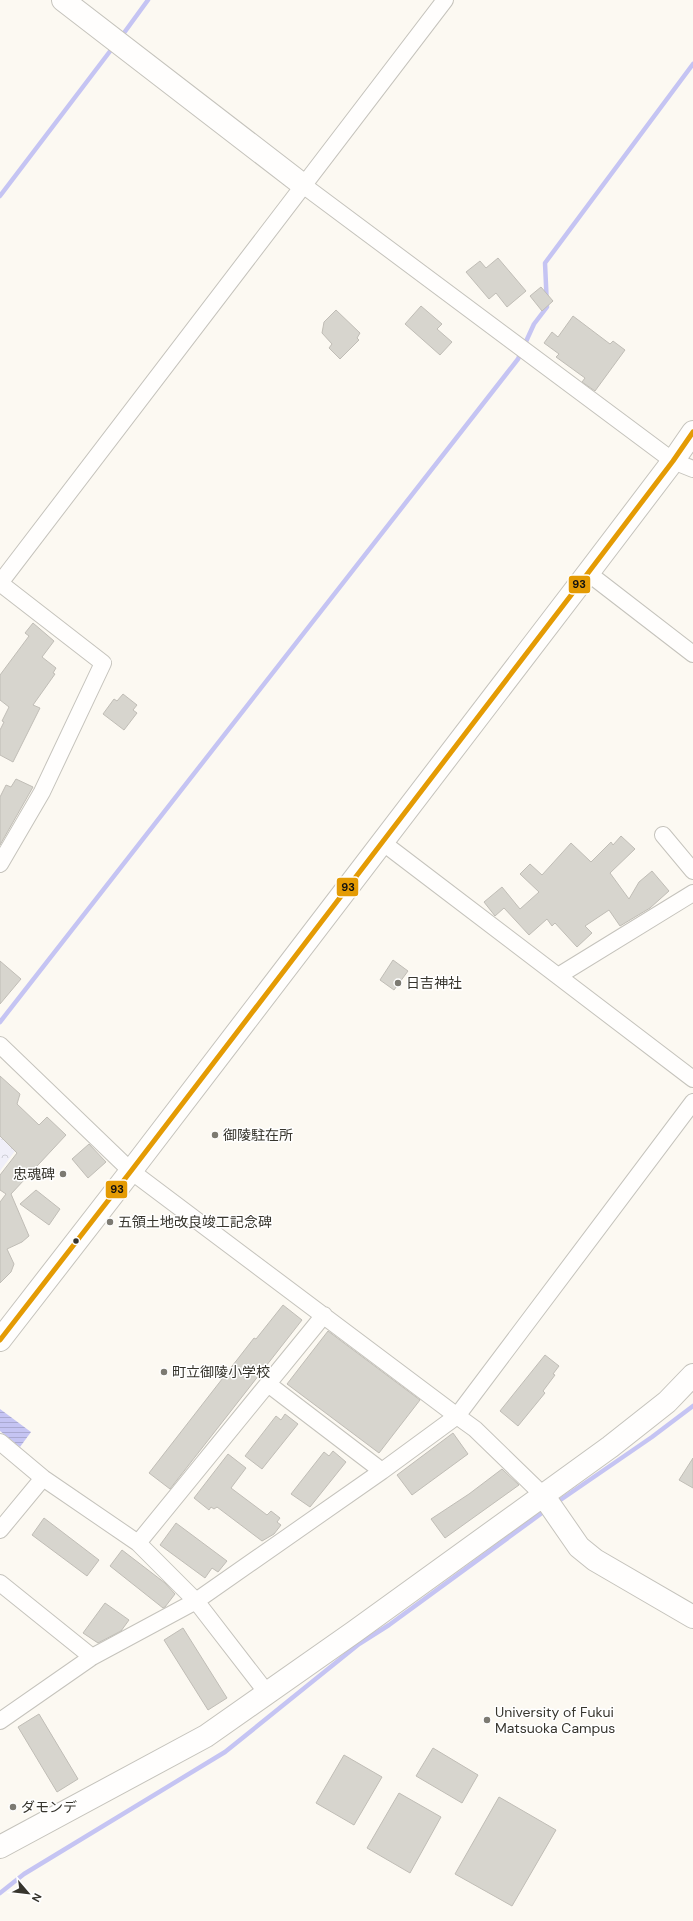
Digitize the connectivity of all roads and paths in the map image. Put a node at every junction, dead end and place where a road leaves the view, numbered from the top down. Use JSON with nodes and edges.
{"nodes":[{"id":1,"x":63,"y":0,"type":"edge"},
{"id":2,"x":445,"y":0,"type":"edge"},
{"id":3,"x":303,"y":184,"type":"junction"},
{"id":4,"x":693,"y":432,"type":"edge"},
{"id":5,"x":673,"y":461,"type":"junction"},
{"id":6,"x":693,"y":469,"type":"edge"},
{"id":7,"x":588,"y":573,"type":"junction"},
{"id":8,"x":0,"y":583,"type":"edge"},
{"id":9,"x":693,"y":654,"type":"edge"},
{"id":10,"x":663,"y":835,"type":"dead end"},
{"id":11,"x":382,"y":842,"type":"junction"},
{"id":12,"x":0,"y":864,"type":"edge"},
{"id":13,"x":693,"y":871,"type":"edge"},
{"id":14,"x":693,"y":893,"type":"edge"},
{"id":15,"x":558,"y":976,"type":"junction"},
{"id":16,"x":0,"y":1045,"type":"edge"},
{"id":17,"x":693,"y":1078,"type":"edge"},
{"id":18,"x":693,"y":1102,"type":"edge"},
{"id":19,"x":131,"y":1171,"type":"junction"},
{"id":20,"x":324,"y":1315,"type":"junction"},
{"id":21,"x":0,"y":1340,"type":"edge"},
{"id":22,"x":693,"y":1375,"type":"edge"},
{"id":23,"x":268,"y":1384,"type":"junction"},
{"id":24,"x":457,"y":1416,"type":"junction"},
{"id":25,"x":0,"y":1442,"type":"edge"},
{"id":26,"x":382,"y":1471,"type":"junction"},
{"id":27,"x":43,"y":1478,"type":"junction"},
{"id":28,"x":544,"y":1495,"type":"junction"},
{"id":29,"x":0,"y":1530,"type":"edge"},
{"id":30,"x":138,"y":1543,"type":"junction"},
{"id":31,"x":0,"y":1583,"type":"edge"},
{"id":32,"x":196,"y":1601,"type":"junction"},
{"id":33,"x":693,"y":1617,"type":"edge"},
{"id":34,"x":92,"y":1657,"type":"junction"},
{"id":35,"x":267,"y":1693,"type":"junction"},
{"id":36,"x":0,"y":1721,"type":"edge"},
{"id":37,"x":0,"y":1847,"type":"edge"}],
"edges":[{"from":1,"to":3,"type":"street"},
{"from":2,"to":3,"type":"street"},
{"from":3,"to":5,"type":"street"},
{"from":3,"to":8,"type":"street"},
{"from":4,"to":5,"type":"street"},
{"from":5,"to":6,"type":"street"},
{"from":5,"to":7,"type":"street"},
{"from":7,"to":9,"type":"street"},
{"from":7,"to":11,"type":"street"},
{"from":8,"to":12,"type":"street"},
{"from":10,"to":13,"type":"street"},
{"from":11,"to":15,"type":"street"},
{"from":11,"to":19,"type":"street"},
{"from":14,"to":15,"type":"street"},
{"from":15,"to":17,"type":"street"},
{"from":16,"to":19,"type":"street"},
{"from":18,"to":24,"type":"street"},
{"from":19,"to":20,"type":"street"},
{"from":19,"to":21,"type":"street"},
{"from":20,"to":23,"type":"street"},
{"from":20,"to":24,"type":"street"},
{"from":22,"to":28,"type":"street"},
{"from":23,"to":26,"type":"street"},
{"from":23,"to":30,"type":"street"},
{"from":24,"to":26,"type":"street"},
{"from":24,"to":28,"type":"street"},
{"from":25,"to":27,"type":"street"},
{"from":26,"to":32,"type":"street"},
{"from":27,"to":29,"type":"street"},
{"from":27,"to":30,"type":"street"},
{"from":28,"to":33,"type":"street"},
{"from":28,"to":35,"type":"street"},
{"from":30,"to":32,"type":"street"},
{"from":31,"to":34,"type":"street"},
{"from":32,"to":34,"type":"street"},
{"from":32,"to":35,"type":"street"},
{"from":34,"to":36,"type":"street"},
{"from":35,"to":37,"type":"street"}]}
